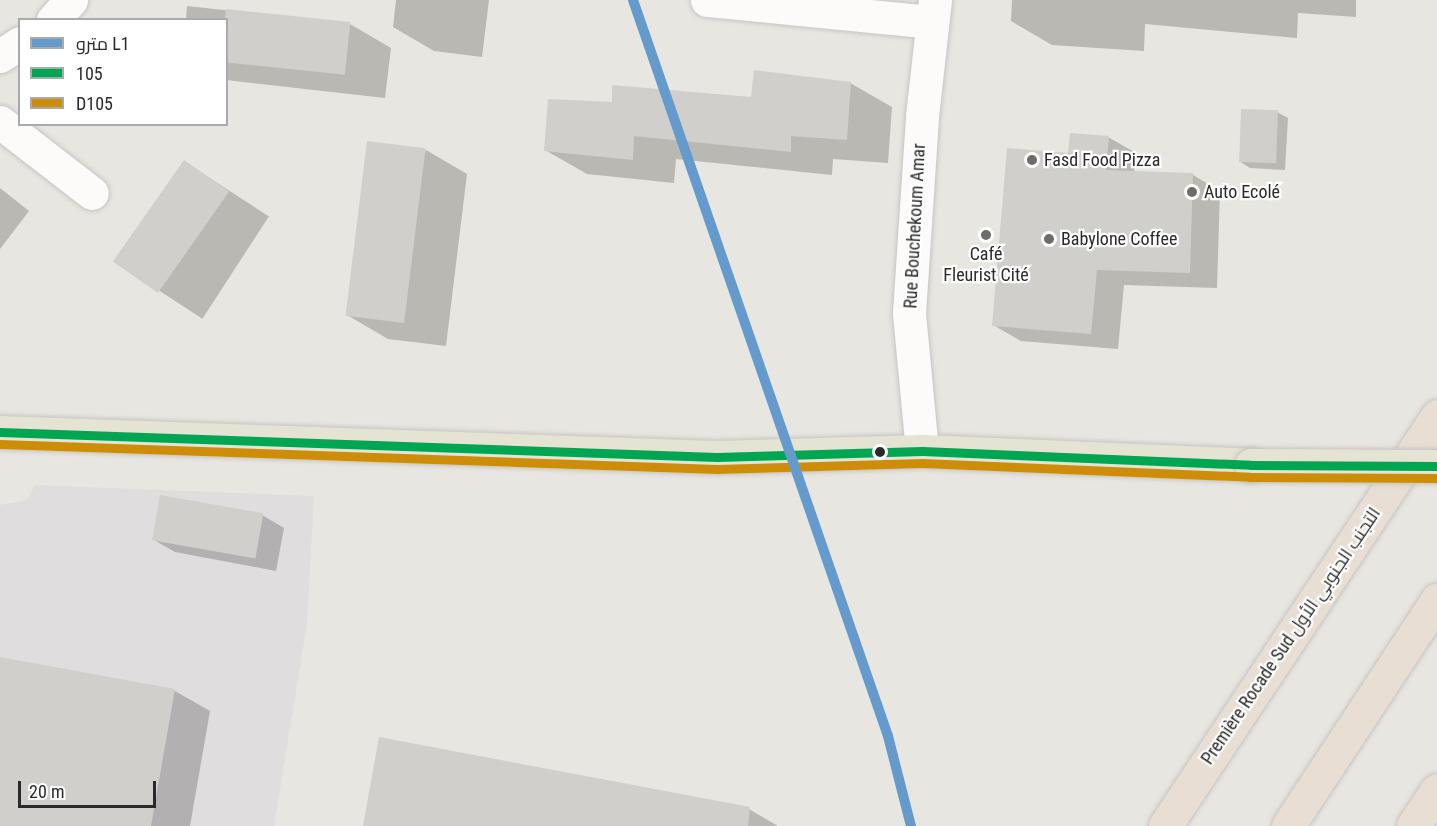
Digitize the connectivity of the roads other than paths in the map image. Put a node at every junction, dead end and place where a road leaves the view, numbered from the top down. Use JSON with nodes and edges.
{"nodes":[{"id":1,"x":71,"y":0,"type":"edge"},
{"id":2,"x":708,"y":0,"type":"edge"},
{"id":3,"x":778,"y":3,"type":"edge"},
{"id":4,"x":933,"y":11,"type":"edge"},
{"id":5,"x":55,"y":18,"type":"edge"},
{"id":6,"x":18,"y":44,"type":"edge"},
{"id":7,"x":0,"y":56,"type":"edge"},
{"id":8,"x":0,"y":122,"type":"edge"},
{"id":9,"x":92,"y":193,"type":"dead end"},
{"id":10,"x":1437,"y":416,"type":"edge"},
{"id":11,"x":0,"y":432,"type":"edge"},
{"id":12,"x":922,"y":452,"type":"junction"},
{"id":13,"x":1437,"y":466,"type":"edge"},
{"id":14,"x":1437,"y":600,"type":"edge"},
{"id":15,"x":1437,"y":790,"type":"edge"},
{"id":16,"x":1165,"y":826,"type":"edge"},
{"id":17,"x":1288,"y":826,"type":"edge"},
{"id":18,"x":1413,"y":826,"type":"edge"}],
"edges":[{"from":1,"to":5,"type":"street"},
{"from":2,"to":3,"type":"street"},
{"from":3,"to":4,"type":"street"},
{"from":4,"to":12,"type":"street","name":"Rue Bouchekoum Amar"},
{"from":6,"to":7,"type":"street"},
{"from":8,"to":9,"type":"street"},
{"from":10,"to":16,"type":"highway","name":"Première Rocade Sud التجنب الجنوبي الأول"},
{"from":11,"to":12,"type":"main road"},
{"from":12,"to":13,"type":"main road","bridge":true},
{"from":14,"to":17,"type":"highway"},
{"from":15,"to":18,"type":"highway"}]}
